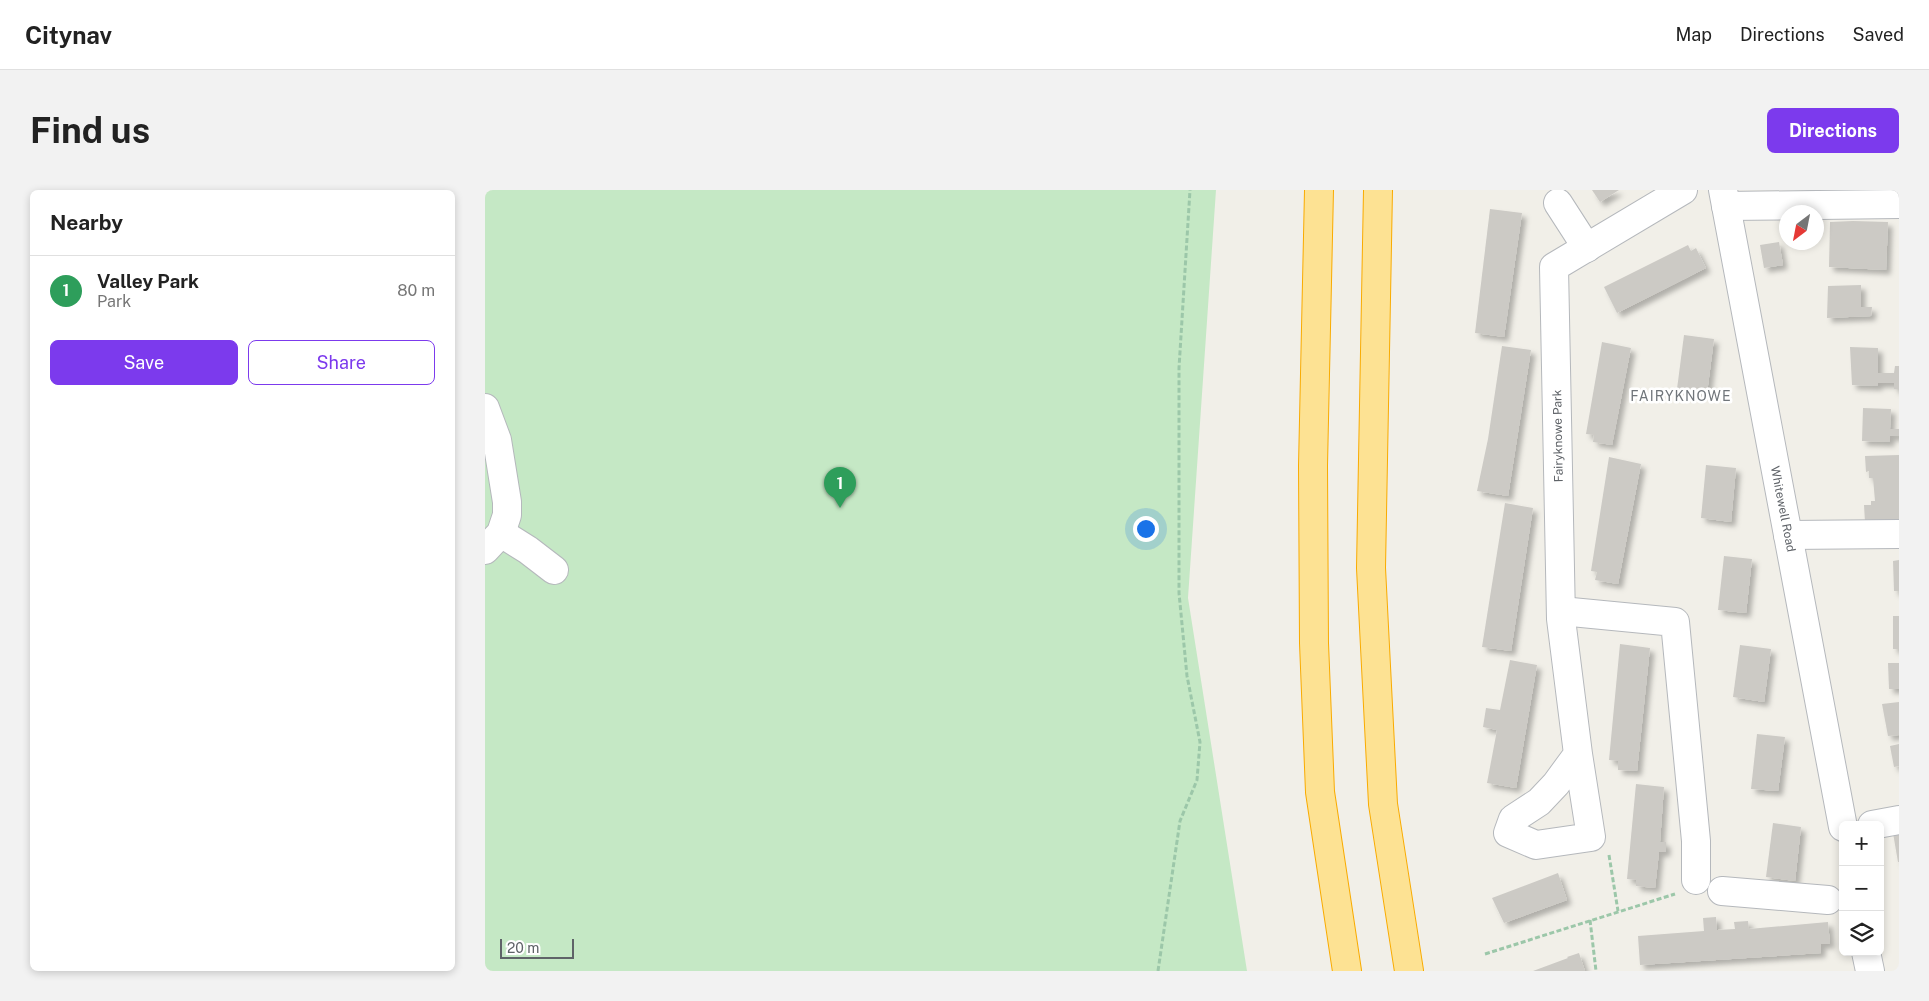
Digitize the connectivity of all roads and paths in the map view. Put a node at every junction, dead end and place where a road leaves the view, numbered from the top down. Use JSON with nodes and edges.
{"nodes":[{"id":1,"x":1189,"y":190,"type":"edge"},
{"id":2,"x":1319,"y":190,"type":"edge"},
{"id":3,"x":1378,"y":190,"type":"edge"},
{"id":4,"x":1683,"y":190,"type":"edge"},
{"id":5,"x":1724,"y":198,"type":"edge"},
{"id":6,"x":1558,"y":203,"type":"dead end"},
{"id":7,"x":1899,"y":204,"type":"edge"},
{"id":8,"x":1587,"y":248,"type":"junction"},
{"id":9,"x":485,"y":408,"type":"edge"},
{"id":10,"x":1899,"y":534,"type":"edge"},
{"id":11,"x":1788,"y":535,"type":"junction"},
{"id":12,"x":493,"y":542,"type":"edge"},
{"id":13,"x":554,"y":570,"type":"dead end"},
{"id":14,"x":1561,"y":611,"type":"junction"},
{"id":15,"x":1578,"y":754,"type":"junction"},
{"id":16,"x":1899,"y":820,"type":"edge"},
{"id":17,"x":1842,"y":821,"type":"edge"},
{"id":18,"x":1884,"y":823,"type":"edge"},
{"id":19,"x":1591,"y":837,"type":"junction"},
{"id":20,"x":1696,"y":880,"type":"joint"},
{"id":21,"x":1722,"y":891,"type":"dead end"},
{"id":22,"x":1828,"y":900,"type":"dead end"},
{"id":23,"x":1618,"y":911,"type":"junction"},
{"id":24,"x":1590,"y":920,"type":"junction"},
{"id":25,"x":1485,"y":954,"type":"dead end"},
{"id":26,"x":1158,"y":971,"type":"edge"},
{"id":27,"x":1347,"y":971,"type":"edge"},
{"id":28,"x":1409,"y":971,"type":"edge"},
{"id":29,"x":1596,"y":971,"type":"edge"}],
"edges":[{"from":1,"to":26,"type":"path"},
{"from":2,"to":27,"type":"highway"},
{"from":3,"to":28,"type":"highway"},
{"from":4,"to":8,"type":"street","name":"Fairyknowe Park"},
{"from":5,"to":7,"type":"street"},
{"from":5,"to":11,"type":"street","name":"Whitewell Road"},
{"from":6,"to":8,"type":"street"},
{"from":8,"to":14,"type":"street","name":"Fairyknowe Park"},
{"from":9,"to":12,"type":"street"},
{"from":10,"to":11,"type":"street"},
{"from":11,"to":17,"type":"street","name":"Whitewell Road"},
{"from":12,"to":13,"type":"street"},
{"from":14,"to":15,"type":"street","name":"Fairyknowe Park"},
{"from":14,"to":20,"type":"street"},
{"from":15,"to":19,"type":"street","name":"Fairyknowe Park"},
{"from":15,"to":19,"type":"street"},
{"from":16,"to":18,"type":"street"},
{"from":19,"to":23,"type":"path"},
{"from":20,"to":23,"type":"path"},
{"from":21,"to":22,"type":"street"},
{"from":23,"to":24,"type":"path"},
{"from":24,"to":25,"type":"path"},
{"from":24,"to":29,"type":"path"}]}
